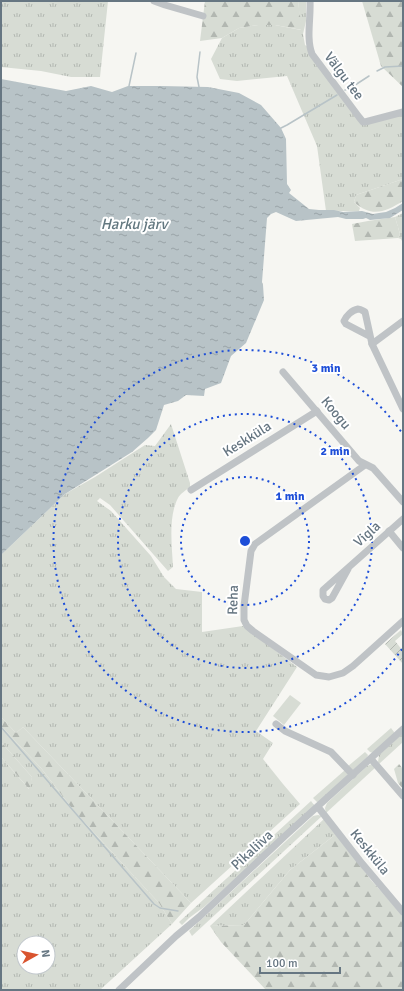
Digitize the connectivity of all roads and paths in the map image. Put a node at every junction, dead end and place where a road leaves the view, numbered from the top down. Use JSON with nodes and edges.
{"nodes":[{"id":1,"x":154,"y":1,"type":"edge"},
{"id":2,"x":310,"y":1,"type":"edge"},
{"id":3,"x":203,"y":16,"type":"dead end"},
{"id":4,"x":403,"y":112,"type":"edge"},
{"id":5,"x":403,"y":321,"type":"edge"},
{"id":6,"x":369,"y":336,"type":"dead end"},
{"id":7,"x":372,"y":344,"type":"junction"},
{"id":8,"x":283,"y":372,"type":"dead end"},
{"id":9,"x":403,"y":409,"type":"edge"},
{"id":10,"x":317,"y":411,"type":"junction"},
{"id":11,"x":365,"y":465,"type":"junction"},
{"id":12,"x":191,"y":490,"type":"dead end"},
{"id":13,"x":403,"y":502,"type":"edge"},
{"id":14,"x":403,"y":519,"type":"edge"},
{"id":15,"x":389,"y":531,"type":"junction"},
{"id":16,"x":403,"y":548,"type":"edge"},
{"id":17,"x":348,"y":569,"type":"dead end"},
{"id":18,"x":403,"y":621,"type":"edge"},
{"id":19,"x":276,"y":724,"type":"dead end"},
{"id":20,"x":403,"y":729,"type":"edge"},
{"id":21,"x":371,"y":759,"type":"junction"},
{"id":22,"x":353,"y":775,"type":"junction"},
{"id":23,"x":403,"y":796,"type":"edge"},
{"id":24,"x":318,"y":807,"type":"junction"},
{"id":25,"x":403,"y":912,"type":"edge"},
{"id":26,"x":119,"y":990,"type":"edge"}],
"edges":[{"from":1,"to":3,"type":"street"},
{"from":2,"to":4,"type":"street","name":"Välgu tee"},
{"from":5,"to":7,"type":"street"},
{"from":6,"to":7,"type":"street"},
{"from":7,"to":9,"type":"street"},
{"from":8,"to":10,"type":"street","name":"Koogu"},
{"from":10,"to":11,"type":"street","name":"Koogu"},
{"from":10,"to":12,"type":"street","name":"Keskküla"},
{"from":11,"to":13,"type":"street","name":"Koogu"},
{"from":11,"to":18,"type":"street","name":"Reha"},
{"from":14,"to":15,"type":"street","name":"Vigla"},
{"from":15,"to":16,"type":"street"},
{"from":15,"to":17,"type":"street","name":"Vigla"},
{"from":19,"to":22,"type":"street"},
{"from":20,"to":21,"type":"street","name":"Pikaliiva"},
{"from":21,"to":22,"type":"street","name":"Pikaliiva"},
{"from":21,"to":23,"type":"street"},
{"from":22,"to":24,"type":"street","name":"Pikaliiva"},
{"from":24,"to":25,"type":"street","name":"Keskküla"},
{"from":24,"to":26,"type":"street","name":"Pikaliiva"}]}
